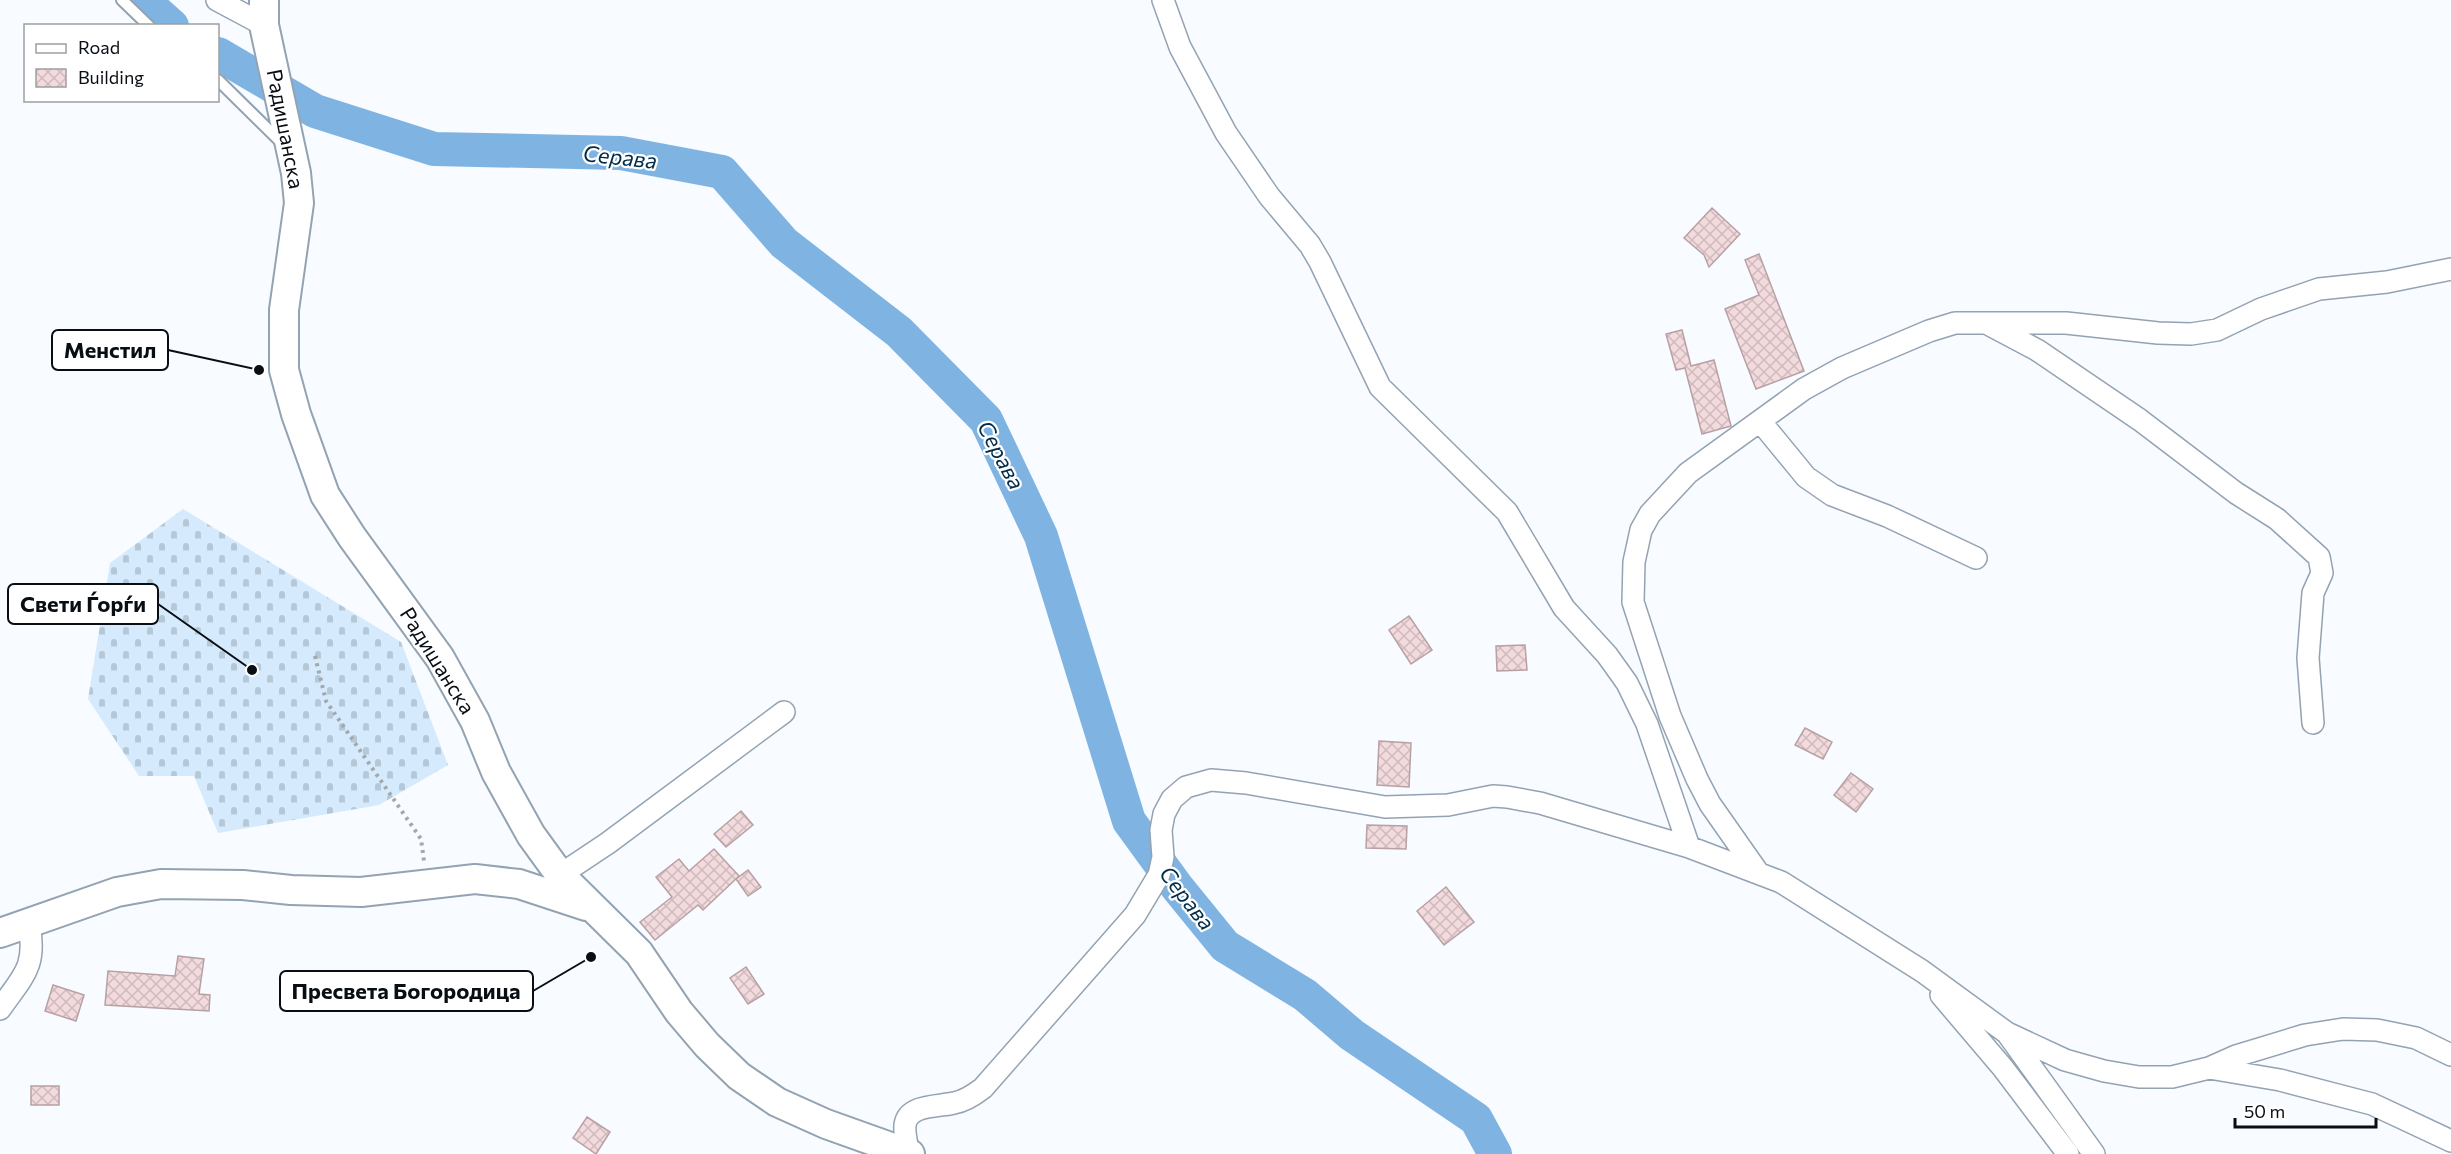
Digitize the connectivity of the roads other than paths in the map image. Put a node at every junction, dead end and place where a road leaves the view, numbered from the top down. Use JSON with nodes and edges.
{"nodes":[{"id":1,"x":122,"y":0,"type":"edge"},
{"id":2,"x":217,"y":0,"type":"edge"},
{"id":3,"x":1163,"y":0,"type":"edge"},
{"id":4,"x":264,"y":13,"type":"edge"},
{"id":5,"x":147,"y":24,"type":"edge"},
{"id":6,"x":219,"y":81,"type":"edge"},
{"id":7,"x":291,"y":152,"type":"junction"},
{"id":8,"x":2451,"y":269,"type":"edge"},
{"id":9,"x":1983,"y":321,"type":"junction"},
{"id":10,"x":1760,"y":421,"type":"junction"},
{"id":11,"x":1976,"y":558,"type":"dead end"},
{"id":12,"x":784,"y":712,"type":"dead end"},
{"id":13,"x":2313,"y":723,"type":"dead end"},
{"id":14,"x":1689,"y":847,"type":"junction"},
{"id":15,"x":1757,"y":871,"type":"junction"},
{"id":16,"x":560,"y":875,"type":"junction"},
{"id":17,"x":597,"y":910,"type":"junction"},
{"id":18,"x":29,"y":925,"type":"junction"},
{"id":19,"x":0,"y":933,"type":"edge"},
{"id":20,"x":1922,"y":971,"type":"junction"},
{"id":21,"x":0,"y":1009,"type":"edge"},
{"id":22,"x":2007,"y":1033,"type":"junction"},
{"id":23,"x":2451,"y":1055,"type":"edge"},
{"id":24,"x":2209,"y":1068,"type":"junction"},
{"id":25,"x":2451,"y":1141,"type":"edge"},
{"id":26,"x":909,"y":1154,"type":"edge"},
{"id":27,"x":2068,"y":1154,"type":"edge"},
{"id":28,"x":2094,"y":1154,"type":"edge"}],
"edges":[{"from":1,"to":5,"type":"lane"},
{"from":2,"to":4,"type":"street"},
{"from":3,"to":14,"type":"street"},
{"from":4,"to":7,"type":"street","name":"Радишанска"},
{"from":6,"to":7,"type":"lane"},
{"from":7,"to":16,"type":"street","name":"Радишанска"},
{"from":8,"to":9,"type":"street"},
{"from":9,"to":10,"type":"street"},
{"from":9,"to":13,"type":"street"},
{"from":10,"to":11,"type":"street"},
{"from":10,"to":15,"type":"street"},
{"from":12,"to":16,"type":"street"},
{"from":14,"to":15,"type":"street"},
{"from":14,"to":26,"type":"street"},
{"from":15,"to":20,"type":"street"},
{"from":16,"to":17,"type":"street","name":"Радишанска"},
{"from":17,"to":18,"type":"street"},
{"from":17,"to":26,"type":"street","name":"Радишанска"},
{"from":18,"to":19,"type":"street"},
{"from":18,"to":21,"type":"street"},
{"from":20,"to":22,"type":"street"},
{"from":20,"to":27,"type":"street"},
{"from":22,"to":24,"type":"street"},
{"from":22,"to":28,"type":"street"},
{"from":23,"to":24,"type":"street"},
{"from":24,"to":25,"type":"street"}]}
